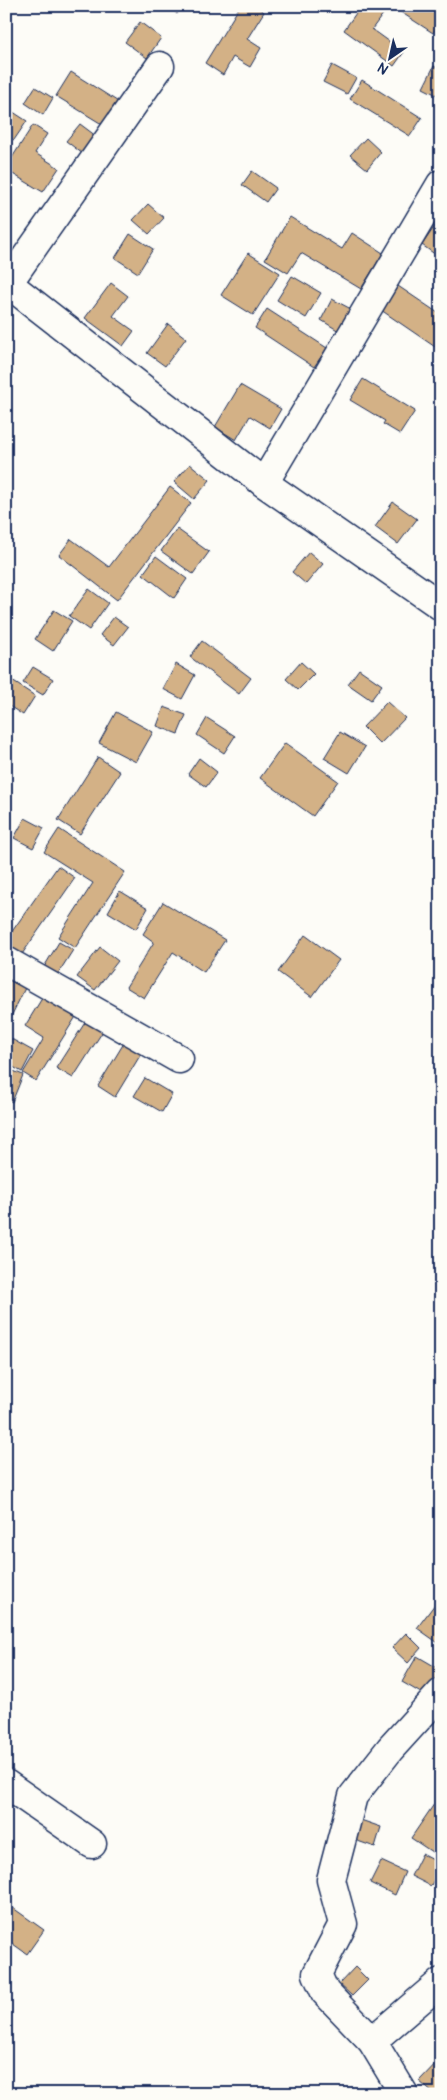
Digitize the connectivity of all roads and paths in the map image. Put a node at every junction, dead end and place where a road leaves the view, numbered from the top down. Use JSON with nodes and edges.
{"nodes":[{"id":1,"x":160,"y":66,"type":"dead end"},
{"id":2,"x":441,"y":184,"type":"edge"},
{"id":3,"x":7,"y":282,"type":"edge"},
{"id":4,"x":264,"y":483,"type":"junction"},
{"id":5,"x":441,"y":606,"type":"edge"},
{"id":6,"x":6,"y":961,"type":"edge"},
{"id":7,"x":179,"y":1059,"type":"dead end"},
{"id":8,"x":441,"y":1694,"type":"edge"},
{"id":9,"x":6,"y":1784,"type":"edge"},
{"id":10,"x":92,"y":1844,"type":"dead end"},
{"id":11,"x":441,"y":1982,"type":"edge"},
{"id":12,"x":372,"y":2041,"type":"junction"},
{"id":13,"x":404,"y":2094,"type":"edge"}],
"edges":[{"from":1,"to":3,"type":"street"},
{"from":2,"to":4,"type":"street"},
{"from":3,"to":4,"type":"street"},
{"from":4,"to":5,"type":"street"},
{"from":6,"to":7,"type":"street"},
{"from":8,"to":12,"type":"street"},
{"from":9,"to":10,"type":"street"},
{"from":11,"to":12,"type":"street"},
{"from":12,"to":13,"type":"street"}]}
